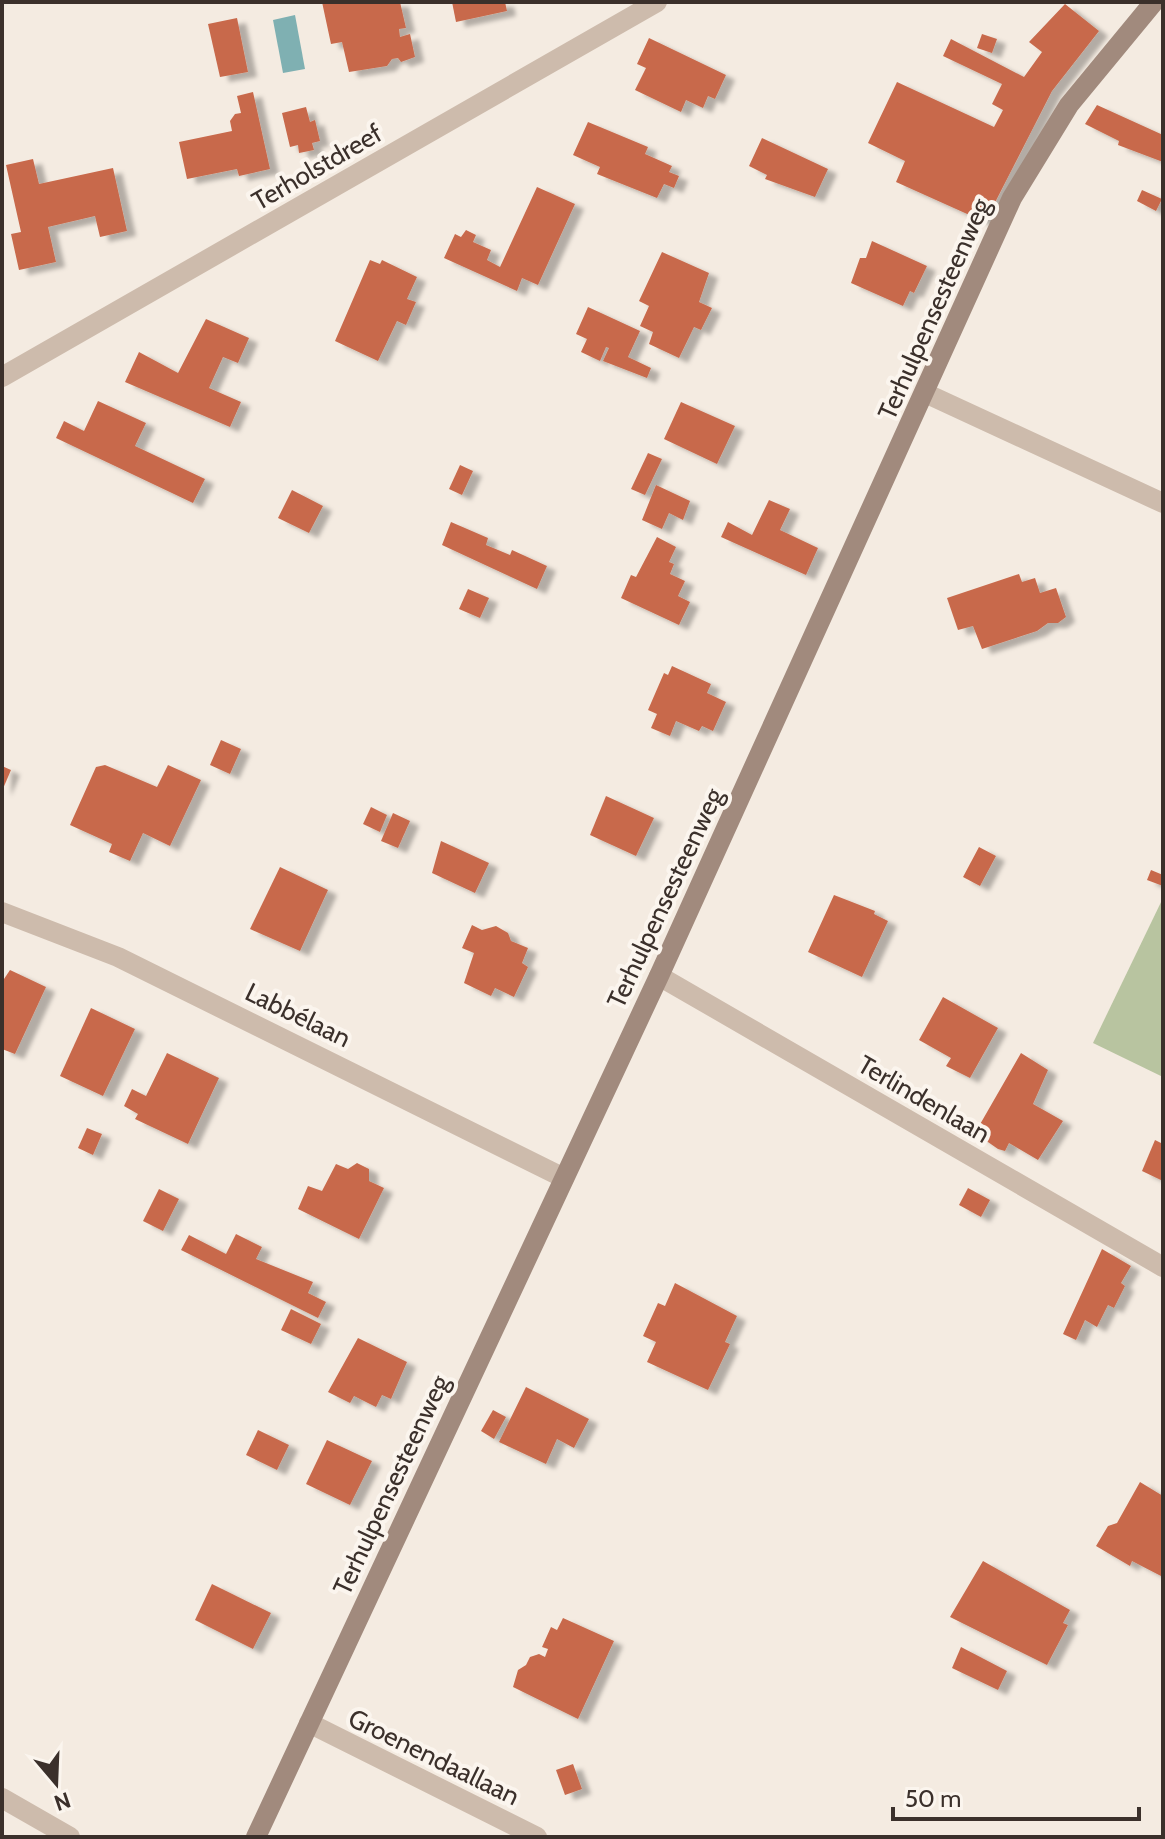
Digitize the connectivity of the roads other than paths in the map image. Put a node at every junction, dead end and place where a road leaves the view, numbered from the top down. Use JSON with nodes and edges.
{"nodes":[{"id":1,"x":657,"y":2,"type":"edge"},
{"id":2,"x":1154,"y":2,"type":"edge"},
{"id":3,"x":2,"y":377,"type":"edge"},
{"id":4,"x":925,"y":393,"type":"junction"},
{"id":5,"x":1163,"y":503,"type":"edge"},
{"id":6,"x":2,"y":912,"type":"edge"},
{"id":7,"x":659,"y":976,"type":"junction"},
{"id":8,"x":564,"y":1178,"type":"junction"},
{"id":9,"x":1163,"y":1267,"type":"edge"},
{"id":10,"x":309,"y":1723,"type":"junction"},
{"id":11,"x":2,"y":1798,"type":"edge"},
{"id":12,"x":70,"y":1837,"type":"edge"},
{"id":13,"x":256,"y":1837,"type":"edge"},
{"id":14,"x":537,"y":1837,"type":"edge"}],
"edges":[{"from":1,"to":3,"type":"street","name":"Terholstdreef"},
{"from":2,"to":4,"type":"main road","name":"Terhulpensesteenweg"},
{"from":4,"to":5,"type":"street"},
{"from":4,"to":7,"type":"main road","name":"Terhulpensesteenweg"},
{"from":6,"to":8,"type":"street","name":"Labbélaan"},
{"from":7,"to":8,"type":"main road","name":"Terhulpensesteenweg"},
{"from":7,"to":9,"type":"street","name":"Terlindenlaan"},
{"from":8,"to":10,"type":"main road","name":"Terhulpensesteenweg"},
{"from":10,"to":13,"type":"main road","name":"Terhulpensesteenweg"},
{"from":10,"to":14,"type":"street","name":"Groenendaallaan"},
{"from":11,"to":12,"type":"street"}]}
